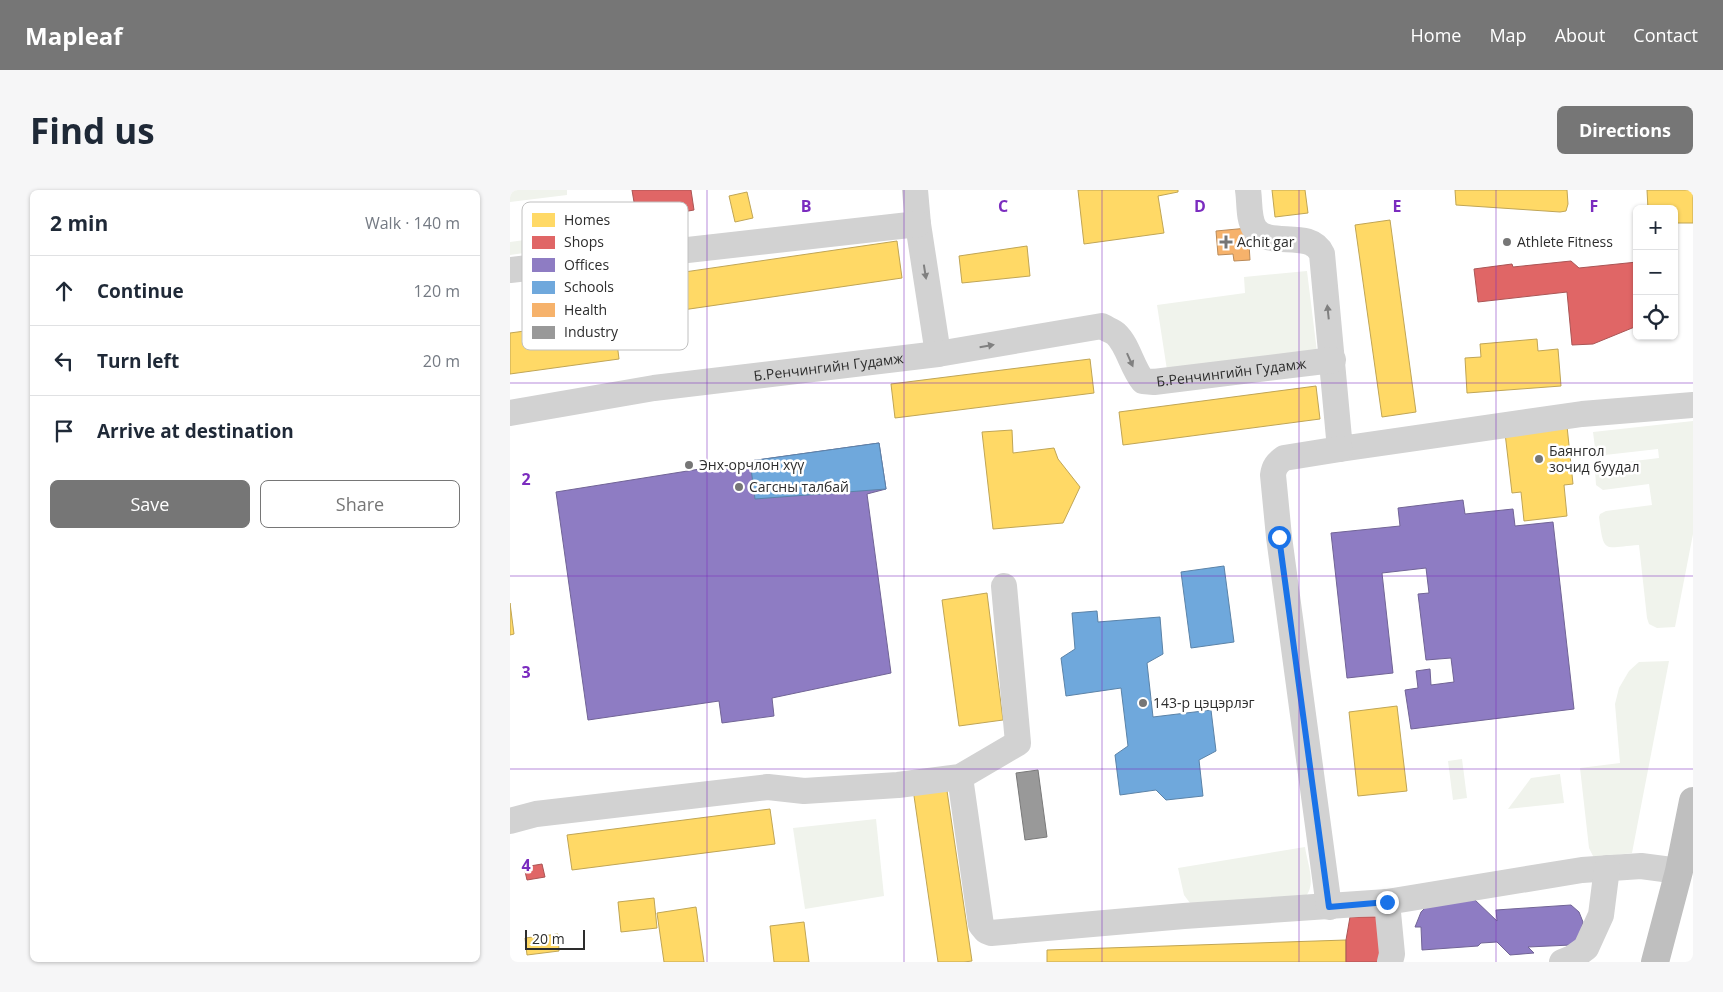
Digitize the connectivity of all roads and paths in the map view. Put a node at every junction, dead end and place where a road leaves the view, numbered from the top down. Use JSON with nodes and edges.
{"nodes":[{"id":1,"x":914,"y":190,"type":"edge"},
{"id":2,"x":1248,"y":190,"type":"edge"},
{"id":3,"x":918,"y":224,"type":"junction"},
{"id":4,"x":688,"y":250,"type":"edge"},
{"id":5,"x":938,"y":354,"type":"junction"},
{"id":6,"x":1333,"y":360,"type":"junction"},
{"id":7,"x":1693,"y":405,"type":"edge"},
{"id":8,"x":510,"y":413,"type":"edge"},
{"id":9,"x":1340,"y":449,"type":"junction"},
{"id":10,"x":1004,"y":586,"type":"dead end"},
{"id":11,"x":960,"y":777,"type":"junction"},
{"id":12,"x":1693,"y":801,"type":"edge"},
{"id":13,"x":510,"y":820,"type":"edge"},
{"id":14,"x":1607,"y":868,"type":"junction"},
{"id":15,"x":1679,"y":871,"type":"junction"},
{"id":16,"x":1387,"y":902,"type":"junction"},
{"id":17,"x":1329,"y":907,"type":"junction"},
{"id":18,"x":1390,"y":962,"type":"edge"},
{"id":19,"x":1562,"y":962,"type":"edge"},
{"id":20,"x":1655,"y":962,"type":"edge"}],
"edges":[{"from":1,"to":3,"type":"street"},
{"from":6,"to":2,"type":"street","one_way":true},
{"from":3,"to":4,"type":"street"},
{"from":3,"to":5,"type":"street","one_way":true},
{"from":5,"to":6,"type":"street","name":"Б.Ренчингийн Гудамж","one_way":true},
{"from":5,"to":8,"type":"street","name":"Б.Ренчингийн Гудамж"},
{"from":6,"to":9,"type":"street"},
{"from":7,"to":9,"type":"street"},
{"from":9,"to":17,"type":"street"},
{"from":10,"to":11,"type":"street"},
{"from":11,"to":13,"type":"street"},
{"from":11,"to":17,"type":"street"},
{"from":12,"to":15,"type":"highway"},
{"from":14,"to":15,"type":"street"},
{"from":14,"to":16,"type":"street"},
{"from":14,"to":19,"type":"street"},
{"from":15,"to":20,"type":"highway"},
{"from":16,"to":17,"type":"street"},
{"from":16,"to":18,"type":"street"}]}
